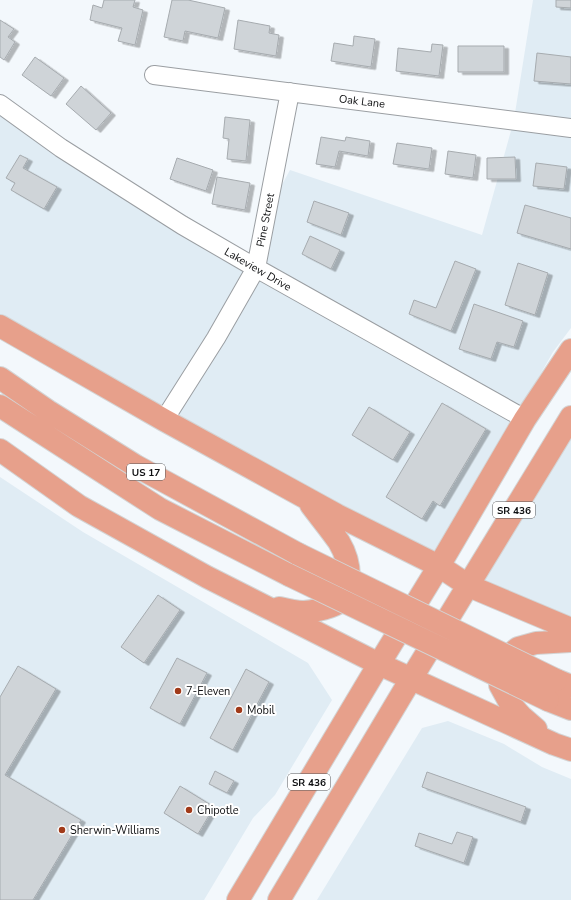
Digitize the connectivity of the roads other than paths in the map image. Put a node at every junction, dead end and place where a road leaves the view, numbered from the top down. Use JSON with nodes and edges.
{"nodes":[{"id":1,"x":154,"y":75,"type":"dead end"},
{"id":2,"x":290,"y":92,"type":"junction"},
{"id":3,"x":0,"y":104,"type":"edge"},
{"id":4,"x":571,"y":128,"type":"edge"},
{"id":5,"x":256,"y":268,"type":"junction"},
{"id":6,"x":0,"y":326,"type":"edge"},
{"id":7,"x":571,"y":350,"type":"edge"},
{"id":8,"x":0,"y":378,"type":"edge"},
{"id":9,"x":0,"y":406,"type":"edge"},
{"id":10,"x":571,"y":417,"type":"edge"},
{"id":11,"x":525,"y":419,"type":"junction"},
{"id":12,"x":164,"y":420,"type":"junction"},
{"id":13,"x":0,"y":450,"type":"edge"},
{"id":14,"x":306,"y":498,"type":"junction"},
{"id":15,"x":439,"y":566,"type":"junction"},
{"id":16,"x":469,"y":586,"type":"junction"},
{"id":17,"x":264,"y":606,"type":"junction"},
{"id":18,"x":571,"y":629,"type":"edge"},
{"id":19,"x":571,"y":640,"type":"edge"},
{"id":20,"x":379,"y":664,"type":"junction"},
{"id":21,"x":412,"y":679,"type":"junction"},
{"id":22,"x":559,"y":688,"type":"edge"},
{"id":23,"x":571,"y":708,"type":"edge"},
{"id":24,"x":562,"y":746,"type":"edge"},
{"id":25,"x":238,"y":900,"type":"edge"},
{"id":26,"x":279,"y":900,"type":"edge"}],
"edges":[{"from":1,"to":2,"type":"street","name":"Oak Lane"},
{"from":2,"to":4,"type":"street","name":"Oak Lane"},
{"from":2,"to":5,"type":"street","name":"Pine Street"},
{"from":3,"to":5,"type":"street","name":"Lakeview Drive"},
{"from":5,"to":11,"type":"street","name":"Lakeview Drive"},
{"from":5,"to":12,"type":"street","name":"Pine Street"},
{"from":6,"to":12,"type":"main road"},
{"from":7,"to":11,"type":"main road","number":"SR 436"},
{"from":8,"to":22,"type":"main road","number":"US 17","bridge":true},
{"from":9,"to":22,"type":"main road","number":"US 17","bridge":true},
{"from":10,"to":16,"type":"main road","number":"SR 436"},
{"from":11,"to":15,"type":"main road","number":"SR 436"},
{"from":12,"to":14,"type":"main road"},
{"from":13,"to":17,"type":"main road"},
{"from":14,"to":15,"type":"main road"},
{"from":14,"to":17,"type":"main road"},
{"from":15,"to":16,"type":"main road"},
{"from":15,"to":20,"type":"main road","number":"SR 436"},
{"from":16,"to":18,"type":"main road"},
{"from":16,"to":21,"type":"main road","number":"SR 436"},
{"from":17,"to":20,"type":"main road"},
{"from":19,"to":24,"type":"main road"},
{"from":20,"to":21,"type":"main road"},
{"from":20,"to":25,"type":"main road","number":"SR 436"},
{"from":21,"to":24,"type":"main road"},
{"from":21,"to":26,"type":"main road","number":"SR 436"},
{"from":22,"to":23,"type":"main road","number":"US 17"}]}
